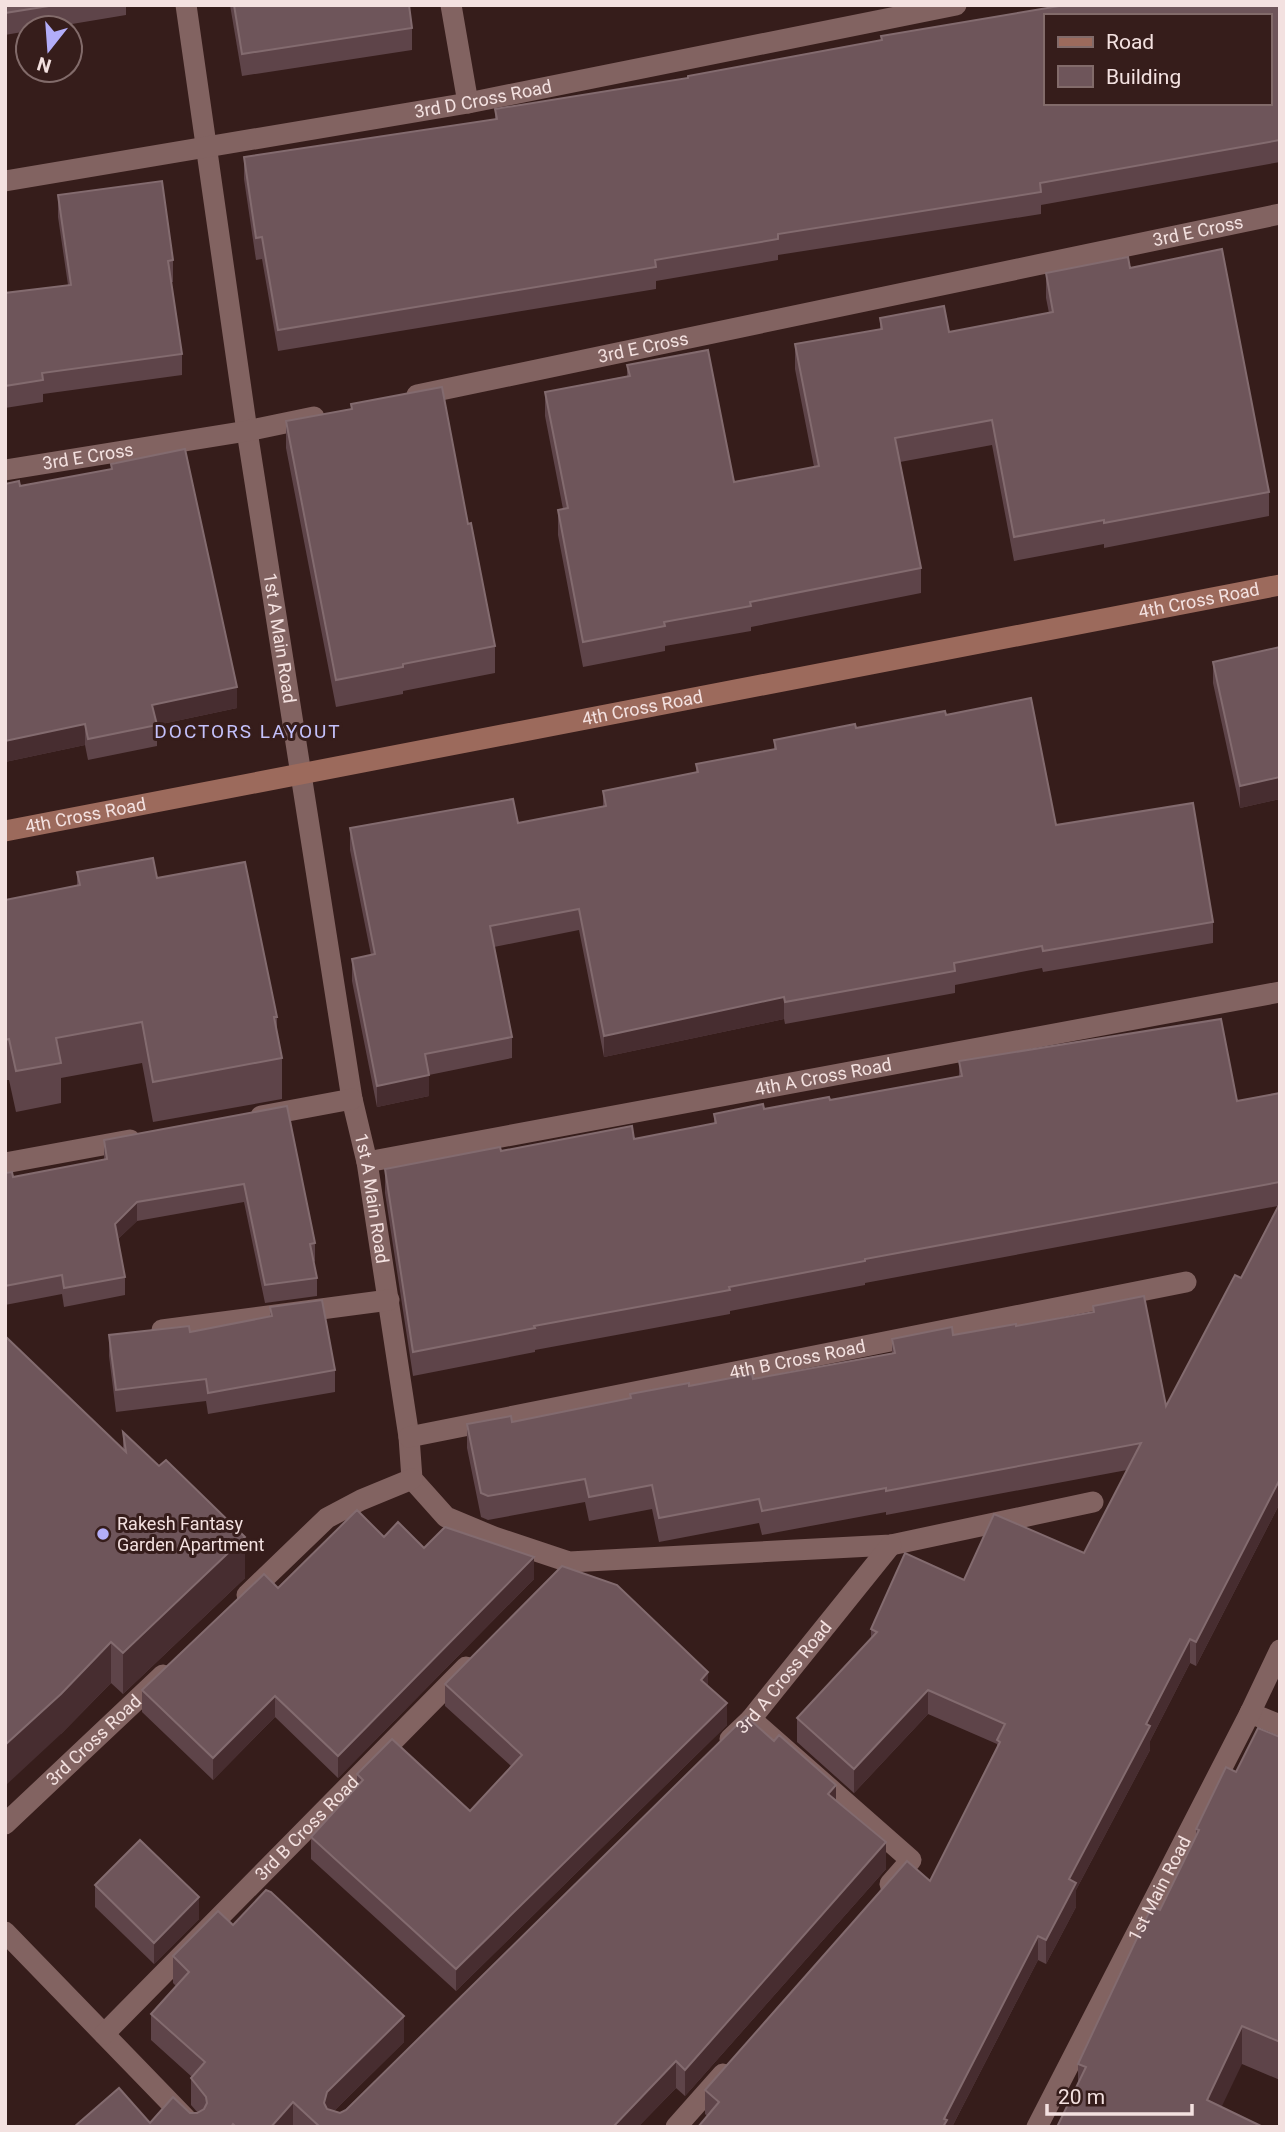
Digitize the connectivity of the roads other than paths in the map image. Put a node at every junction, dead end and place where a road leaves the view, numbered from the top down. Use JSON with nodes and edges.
{"nodes":[{"id":1,"x":186,"y":5,"type":"edge"},
{"id":2,"x":451,"y":5,"type":"edge"},
{"id":3,"x":956,"y":5,"type":"edge"},
{"id":4,"x":468,"y":103,"type":"junction"},
{"id":5,"x":206,"y":146,"type":"junction"},
{"id":6,"x":5,"y":181,"type":"edge"},
{"id":7,"x":1280,"y":214,"type":"edge"},
{"id":8,"x":396,"y":400,"type":"edge"},
{"id":9,"x":328,"y":414,"type":"edge"},
{"id":10,"x":247,"y":431,"type":"junction"},
{"id":11,"x":5,"y":470,"type":"edge"},
{"id":12,"x":1280,"y":584,"type":"edge"},
{"id":13,"x":300,"y":774,"type":"junction"},
{"id":14,"x":5,"y":831,"type":"edge"},
{"id":15,"x":1280,"y":992,"type":"edge"},
{"id":16,"x":352,"y":1099,"type":"junction"},
{"id":17,"x":246,"y":1118,"type":"edge"},
{"id":18,"x":152,"y":1136,"type":"edge"},
{"id":19,"x":368,"y":1162,"type":"junction"},
{"id":20,"x":5,"y":1163,"type":"edge"},
{"id":21,"x":1186,"y":1282,"type":"dead end"},
{"id":22,"x":388,"y":1300,"type":"junction"},
{"id":23,"x":138,"y":1333,"type":"edge"},
{"id":24,"x":409,"y":1437,"type":"junction"},
{"id":25,"x":412,"y":1479,"type":"junction"},
{"id":26,"x":1093,"y":1502,"type":"dead end"},
{"id":27,"x":891,"y":1545,"type":"junction"},
{"id":28,"x":569,"y":1562,"type":"junction"},
{"id":29,"x":550,"y":1582,"type":"edge"},
{"id":30,"x":237,"y":1604,"type":"edge"},
{"id":31,"x":1280,"y":1650,"type":"edge"},
{"id":32,"x":482,"y":1651,"type":"edge"},
{"id":33,"x":176,"y":1662,"type":"edge"},
{"id":34,"x":1250,"y":1713,"type":"junction"},
{"id":35,"x":751,"y":1719,"type":"junction"},
{"id":36,"x":1280,"y":1725,"type":"edge"},
{"id":37,"x":711,"y":1758,"type":"edge"},
{"id":38,"x":5,"y":1825,"type":"edge"},
{"id":39,"x":875,"y":1901,"type":"edge"},
{"id":40,"x":5,"y":1933,"type":"edge"},
{"id":41,"x":104,"y":2034,"type":"junction"},
{"id":42,"x":739,"y":2056,"type":"edge"},
{"id":43,"x":194,"y":2127,"type":"edge"},
{"id":44,"x":676,"y":2127,"type":"edge"},
{"id":45,"x":1037,"y":2127,"type":"edge"}],
"edges":[{"from":1,"to":5,"type":"street","name":"1st A Main Road"},
{"from":2,"to":4,"type":"street"},
{"from":3,"to":4,"type":"street","name":"3rd D Cross Road"},
{"from":4,"to":5,"type":"street","name":"3rd D Cross Road"},
{"from":5,"to":6,"type":"street","name":"3rd D Cross Road"},
{"from":5,"to":10,"type":"street","name":"1st A Main Road"},
{"from":7,"to":8,"type":"street","name":"3rd E Cross"},
{"from":9,"to":10,"type":"street","name":"3rd E Cross"},
{"from":10,"to":11,"type":"street","name":"3rd E Cross"},
{"from":10,"to":13,"type":"street","name":"1st A Main Road"},
{"from":12,"to":13,"type":"street","name":"4th Cross Road"},
{"from":13,"to":14,"type":"street","name":"4th Cross Road"},
{"from":13,"to":16,"type":"street","name":"1st A Main Road"},
{"from":15,"to":19,"type":"street","name":"4th A Cross Road"},
{"from":16,"to":17,"type":"street"},
{"from":16,"to":19,"type":"street","name":"1st A Main Road"},
{"from":18,"to":20,"type":"street"},
{"from":19,"to":22,"type":"street","name":"1st A Main Road"},
{"from":21,"to":24,"type":"street","name":"4th B Cross Road"},
{"from":22,"to":23,"type":"street"},
{"from":22,"to":24,"type":"street","name":"1st A Main Road"},
{"from":24,"to":25,"type":"street","name":"1st A Main Road"},
{"from":25,"to":28,"type":"street"},
{"from":25,"to":30,"type":"street"},
{"from":26,"to":27,"type":"street"},
{"from":27,"to":28,"type":"street"},
{"from":27,"to":35,"type":"street","name":"3rd A Cross Road"},
{"from":28,"to":29,"type":"street"},
{"from":31,"to":34,"type":"street","name":"1st Main Road"},
{"from":32,"to":41,"type":"street","name":"3rd B Cross Road"},
{"from":33,"to":38,"type":"street","name":"3rd Cross Road"},
{"from":34,"to":36,"type":"street"},
{"from":34,"to":45,"type":"street","name":"1st Main Road"},
{"from":35,"to":37,"type":"street","name":"3rd A Cross Road"},
{"from":35,"to":39,"type":"street"},
{"from":40,"to":41,"type":"street"},
{"from":41,"to":43,"type":"street"},
{"from":42,"to":44,"type":"street"}]}
